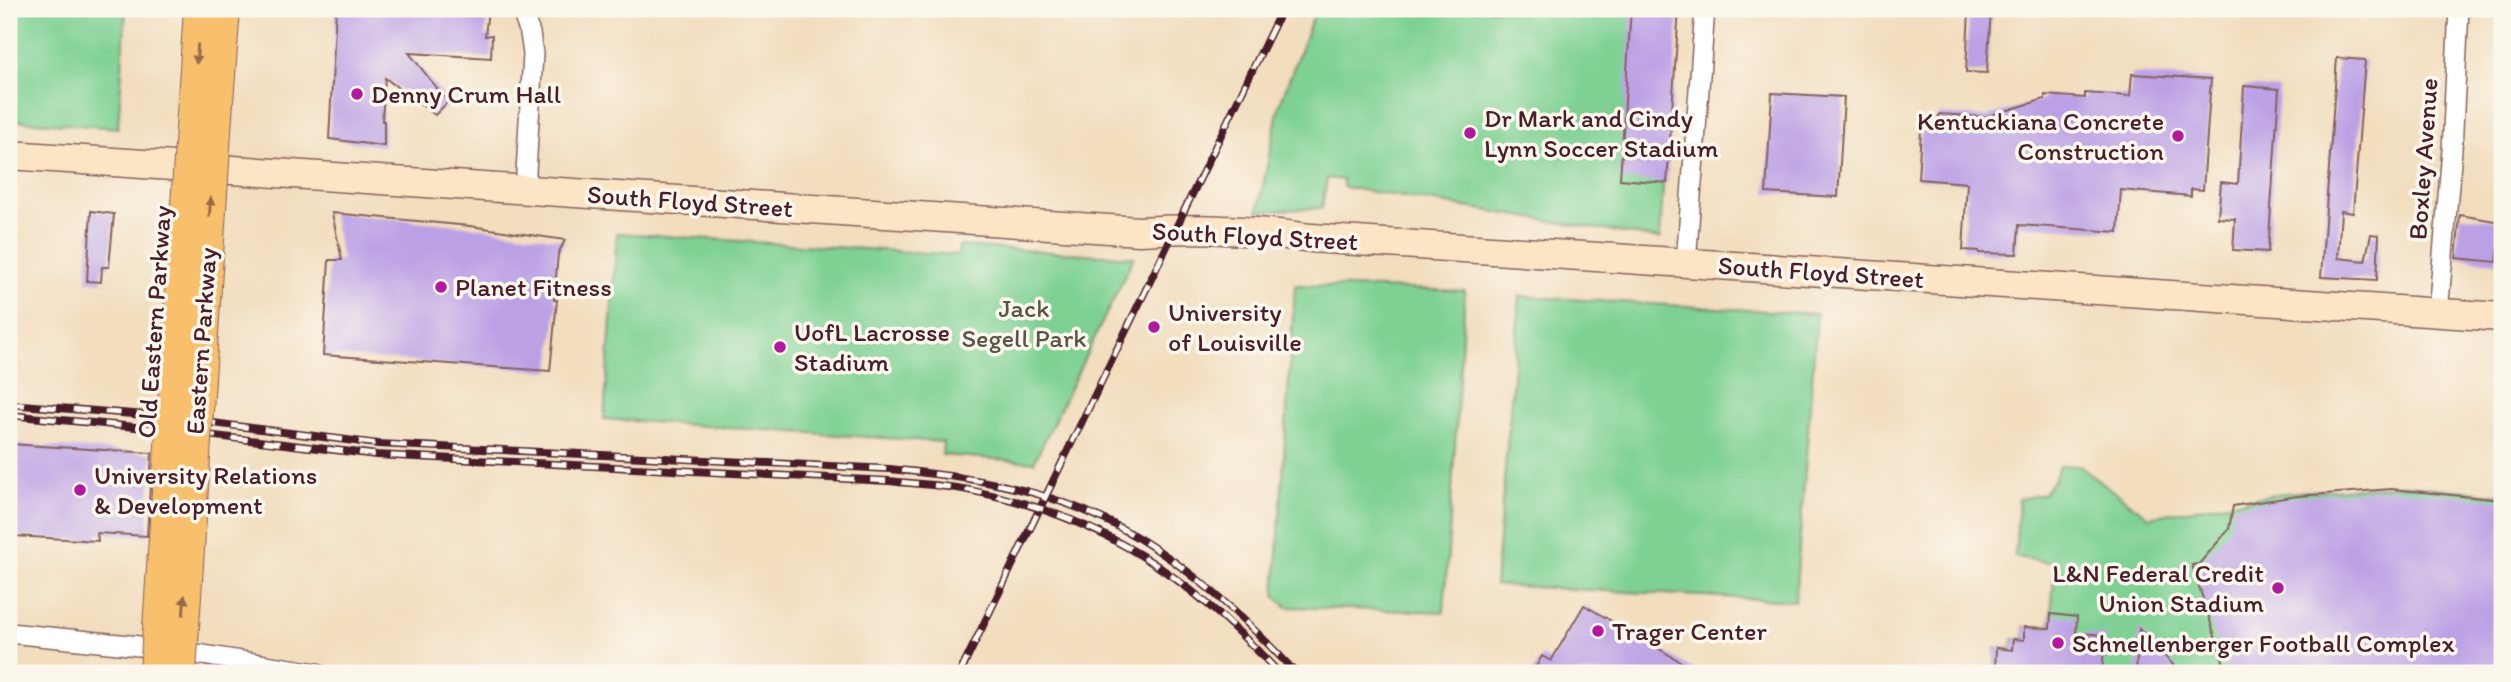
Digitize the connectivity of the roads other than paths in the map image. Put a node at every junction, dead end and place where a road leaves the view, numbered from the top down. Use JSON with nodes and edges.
{"nodes":[{"id":1,"x":200,"y":9,"type":"edge"},
{"id":2,"x":224,"y":9,"type":"edge"},
{"id":3,"x":237,"y":9,"type":"edge"},
{"id":4,"x":521,"y":9,"type":"edge"},
{"id":5,"x":1705,"y":9,"type":"edge"},
{"id":6,"x":2459,"y":9,"type":"edge"},
{"id":7,"x":221,"y":51,"type":"junction"},
{"id":8,"x":205,"y":100,"type":"junction"},
{"id":9,"x":9,"y":155,"type":"edge"},
{"id":10,"x":191,"y":167,"type":"junction"},
{"id":11,"x":526,"y":189,"type":"junction"},
{"id":12,"x":1686,"y":263,"type":"junction"},
{"id":13,"x":2438,"y":313,"type":"junction"},
{"id":14,"x":2502,"y":317,"type":"edge"},
{"id":15,"x":9,"y":633,"type":"edge"},
{"id":16,"x":158,"y":661,"type":"edge"},
{"id":17,"x":180,"y":673,"type":"edge"},
{"id":18,"x":317,"y":673,"type":"edge"}],
"edges":[{"from":1,"to":8,"type":"main road","name":"Eastern Parkway","one_way":true},
{"from":2,"to":7,"type":"main road","name":"Eastern Parkway"},
{"from":3,"to":7,"type":"main road"},
{"from":4,"to":11,"type":"street"},
{"from":5,"to":12,"type":"street"},
{"from":6,"to":13,"type":"street","name":"Boxley Avenue"},
{"from":7,"to":8,"type":"main road","name":"Eastern Parkway"},
{"from":8,"to":16,"type":"main road","name":"Eastern Parkway","bridge":true},
{"from":17,"to":8,"type":"main road","name":"Eastern Parkway","one_way":true,"bridge":true},
{"from":9,"to":10,"type":"street","name":"South Floyd Street"},
{"from":10,"to":11,"type":"street","name":"South Floyd Street"},
{"from":10,"to":16,"type":"street","name":"Old Eastern Parkway"},
{"from":11,"to":12,"type":"street","name":"South Floyd Street"},
{"from":12,"to":13,"type":"street","name":"South Floyd Street"},
{"from":13,"to":14,"type":"street","name":"South Floyd Street"},
{"from":15,"to":16,"type":"street"},
{"from":16,"to":18,"type":"street"}]}
